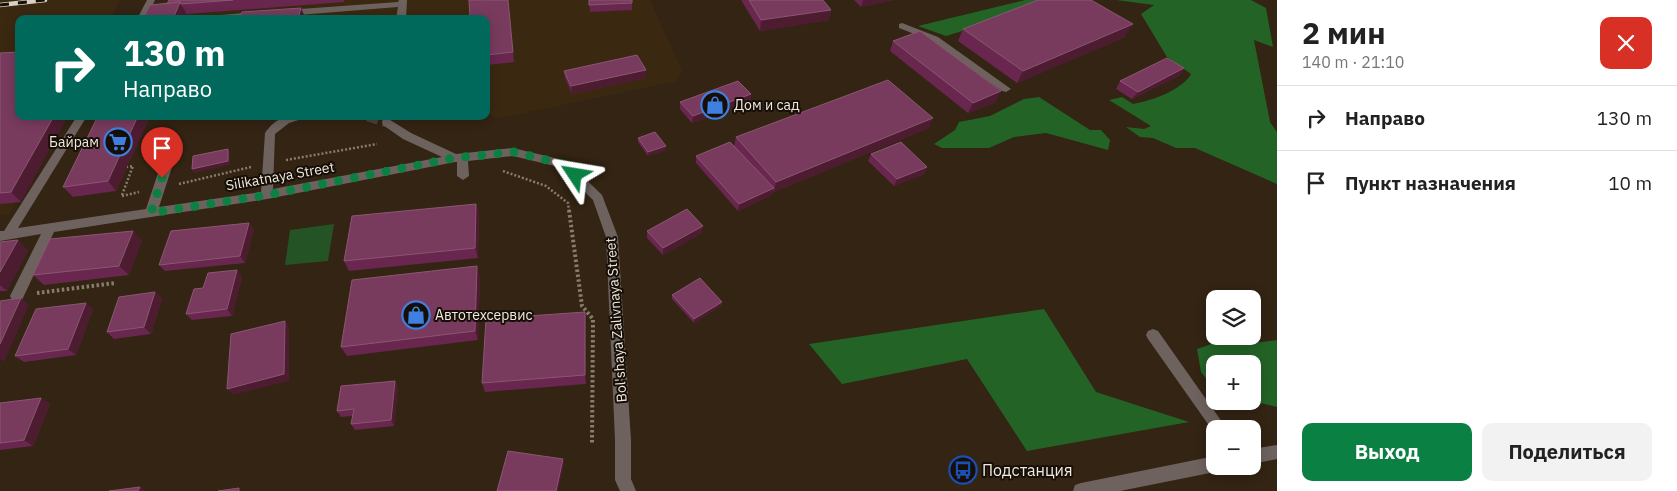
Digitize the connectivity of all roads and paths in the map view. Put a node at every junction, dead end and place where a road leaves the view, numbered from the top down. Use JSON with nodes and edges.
{"nodes":[{"id":1,"x":151,"y":0,"type":"edge"},
{"id":2,"x":403,"y":2,"type":"edge"},
{"id":3,"x":143,"y":15,"type":"edge"},
{"id":4,"x":260,"y":15,"type":"edge"},
{"id":5,"x":402,"y":15,"type":"edge"},
{"id":6,"x":902,"y":26,"type":"dead end"},
{"id":7,"x":1006,"y":89,"type":"dead end"},
{"id":8,"x":79,"y":120,"type":"edge"},
{"id":9,"x":285,"y":120,"type":"edge"},
{"id":10,"x":387,"y":122,"type":"tunnel mouth"},
{"id":11,"x":458,"y":157,"type":"junction"},
{"id":12,"x":563,"y":164,"type":"joint"},
{"id":13,"x":127,"y":167,"type":"dead end"},
{"id":14,"x":166,"y":167,"type":"dead end"},
{"id":15,"x":498,"y":170,"type":"dead end"},
{"id":16,"x":463,"y":176,"type":"dead end"},
{"id":17,"x":267,"y":195,"type":"junction"},
{"id":18,"x":122,"y":196,"type":"dead end"},
{"id":19,"x":151,"y":213,"type":"junction"},
{"id":20,"x":49,"y":230,"type":"junction"},
{"id":21,"x":4,"y":235,"type":"edge"},
{"id":22,"x":115,"y":284,"type":"dead end"},
{"id":23,"x":17,"y":296,"type":"joint"},
{"id":24,"x":1152,"y":335,"type":"dead end"},
{"id":25,"x":1213,"y":420,"type":"edge"},
{"id":26,"x":592,"y":443,"type":"dead end"},
{"id":27,"x":1277,"y":452,"type":"edge"},
{"id":28,"x":1261,"y":455,"type":"edge"},
{"id":29,"x":1206,"y":466,"type":"edge"},
{"id":30,"x":628,"y":491,"type":"edge"},
{"id":31,"x":1081,"y":491,"type":"edge"}],
"edges":[{"from":1,"to":3,"type":"street"},
{"from":2,"to":4,"type":"street"},
{"from":2,"to":5,"type":"street"},
{"from":6,"to":7,"type":"street"},
{"from":8,"to":21,"type":"street"},
{"from":9,"to":17,"type":"street"},
{"from":10,"to":11,"type":"street"},
{"from":11,"to":12,"type":"street","name":"Silikatnaya Street"},
{"from":11,"to":16,"type":"street"},
{"from":11,"to":17,"type":"street","name":"Silikatnaya Street"},
{"from":12,"to":30,"type":"street","name":"Bol'shaya Zalivnaya Street"},
{"from":13,"to":18,"type":"path"},
{"from":14,"to":19,"type":"street"},
{"from":15,"to":26,"type":"path"},
{"from":17,"to":19,"type":"street","name":"Silikatnaya Street"},
{"from":19,"to":20,"type":"street","name":"Silikatnaya Street"},
{"from":20,"to":21,"type":"street","name":"Silikatnaya Street"},
{"from":20,"to":23,"type":"street"},
{"from":22,"to":23,"type":"path"},
{"from":24,"to":25,"type":"street"},
{"from":27,"to":28,"type":"street"},
{"from":29,"to":31,"type":"street"}]}
